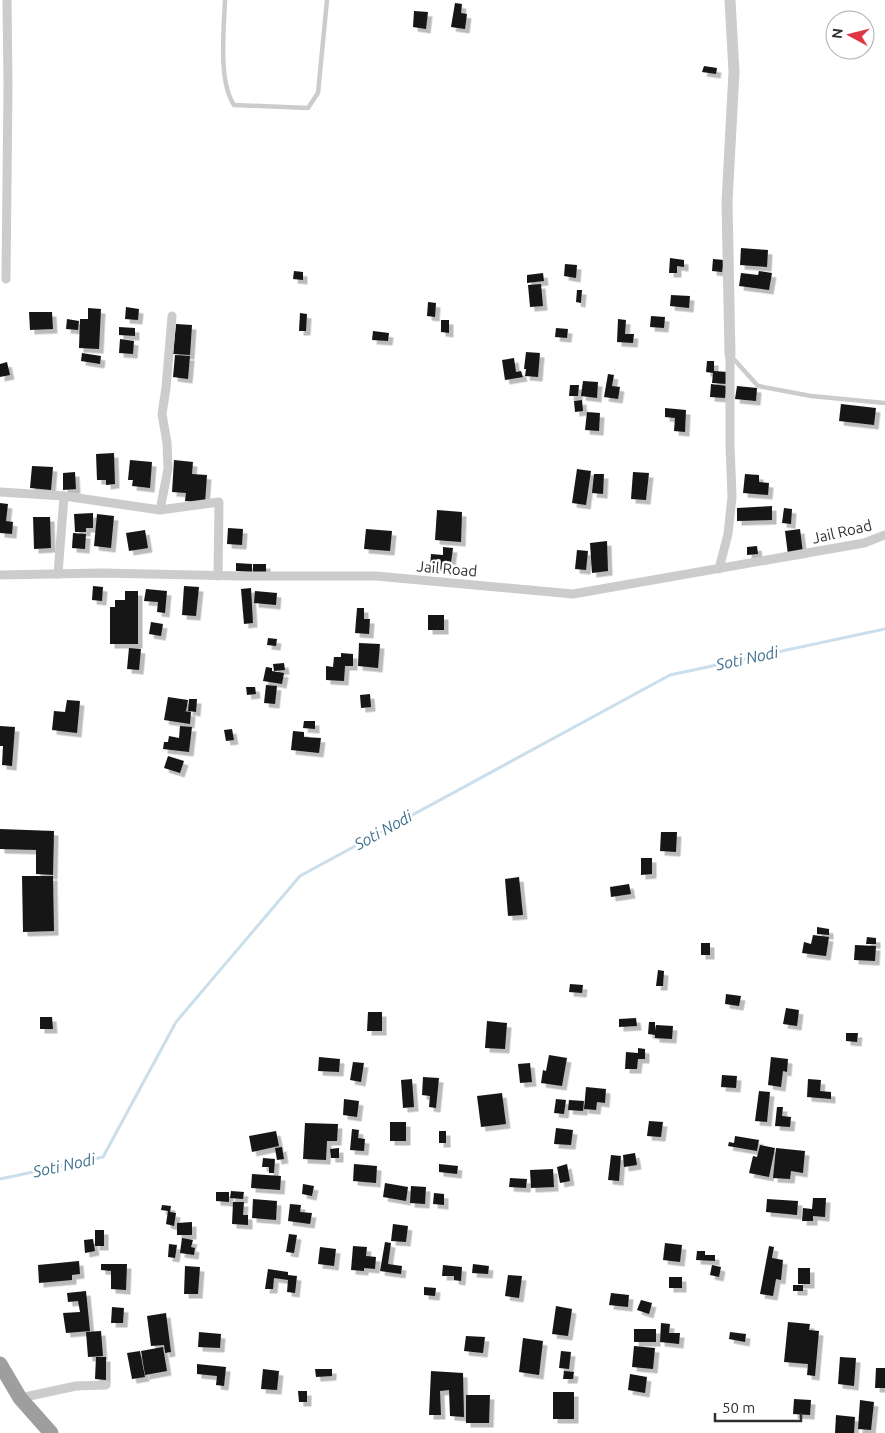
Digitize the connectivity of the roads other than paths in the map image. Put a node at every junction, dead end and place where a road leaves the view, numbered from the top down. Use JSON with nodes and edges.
{"nodes":[{"id":1,"x":8,"y":0,"type":"edge"},
{"id":2,"x":225,"y":0,"type":"edge"},
{"id":3,"x":327,"y":0,"type":"edge"},
{"id":4,"x":730,"y":0,"type":"edge"},
{"id":5,"x":6,"y":279,"type":"dead end"},
{"id":6,"x":172,"y":316,"type":"dead end"},
{"id":7,"x":730,"y":356,"type":"junction"},
{"id":8,"x":885,"y":403,"type":"edge"},
{"id":9,"x":0,"y":492,"type":"edge"},
{"id":10,"x":64,"y":496,"type":"junction"},
{"id":11,"x":160,"y":510,"type":"junction"},
{"id":12,"x":885,"y":535,"type":"edge"},
{"id":13,"x":719,"y":569,"type":"junction"},
{"id":14,"x":58,"y":574,"type":"junction"},
{"id":15,"x":0,"y":575,"type":"edge"},
{"id":16,"x":218,"y":576,"type":"junction"},
{"id":17,"x":0,"y":1364,"type":"edge"},
{"id":18,"x":106,"y":1385,"type":"dead end"},
{"id":19,"x":20,"y":1398,"type":"junction"},
{"id":20,"x":51,"y":1433,"type":"edge"}],
"edges":[{"from":1,"to":5,"type":"street"},
{"from":2,"to":3,"type":"lane"},
{"from":4,"to":7,"type":"street"},
{"from":6,"to":11,"type":"street"},
{"from":7,"to":8,"type":"lane"},
{"from":7,"to":13,"type":"street"},
{"from":9,"to":10,"type":"street"},
{"from":10,"to":11,"type":"street"},
{"from":10,"to":14,"type":"street"},
{"from":11,"to":16,"type":"street"},
{"from":12,"to":13,"type":"street","name":"Jail Road"},
{"from":13,"to":16,"type":"street","name":"Jail Road"},
{"from":14,"to":15,"type":"street","name":"Jail Road"},
{"from":14,"to":16,"type":"street","name":"Jail Road"},
{"from":17,"to":19,"type":"highway"},
{"from":18,"to":19,"type":"street"},
{"from":19,"to":20,"type":"highway"}]}
